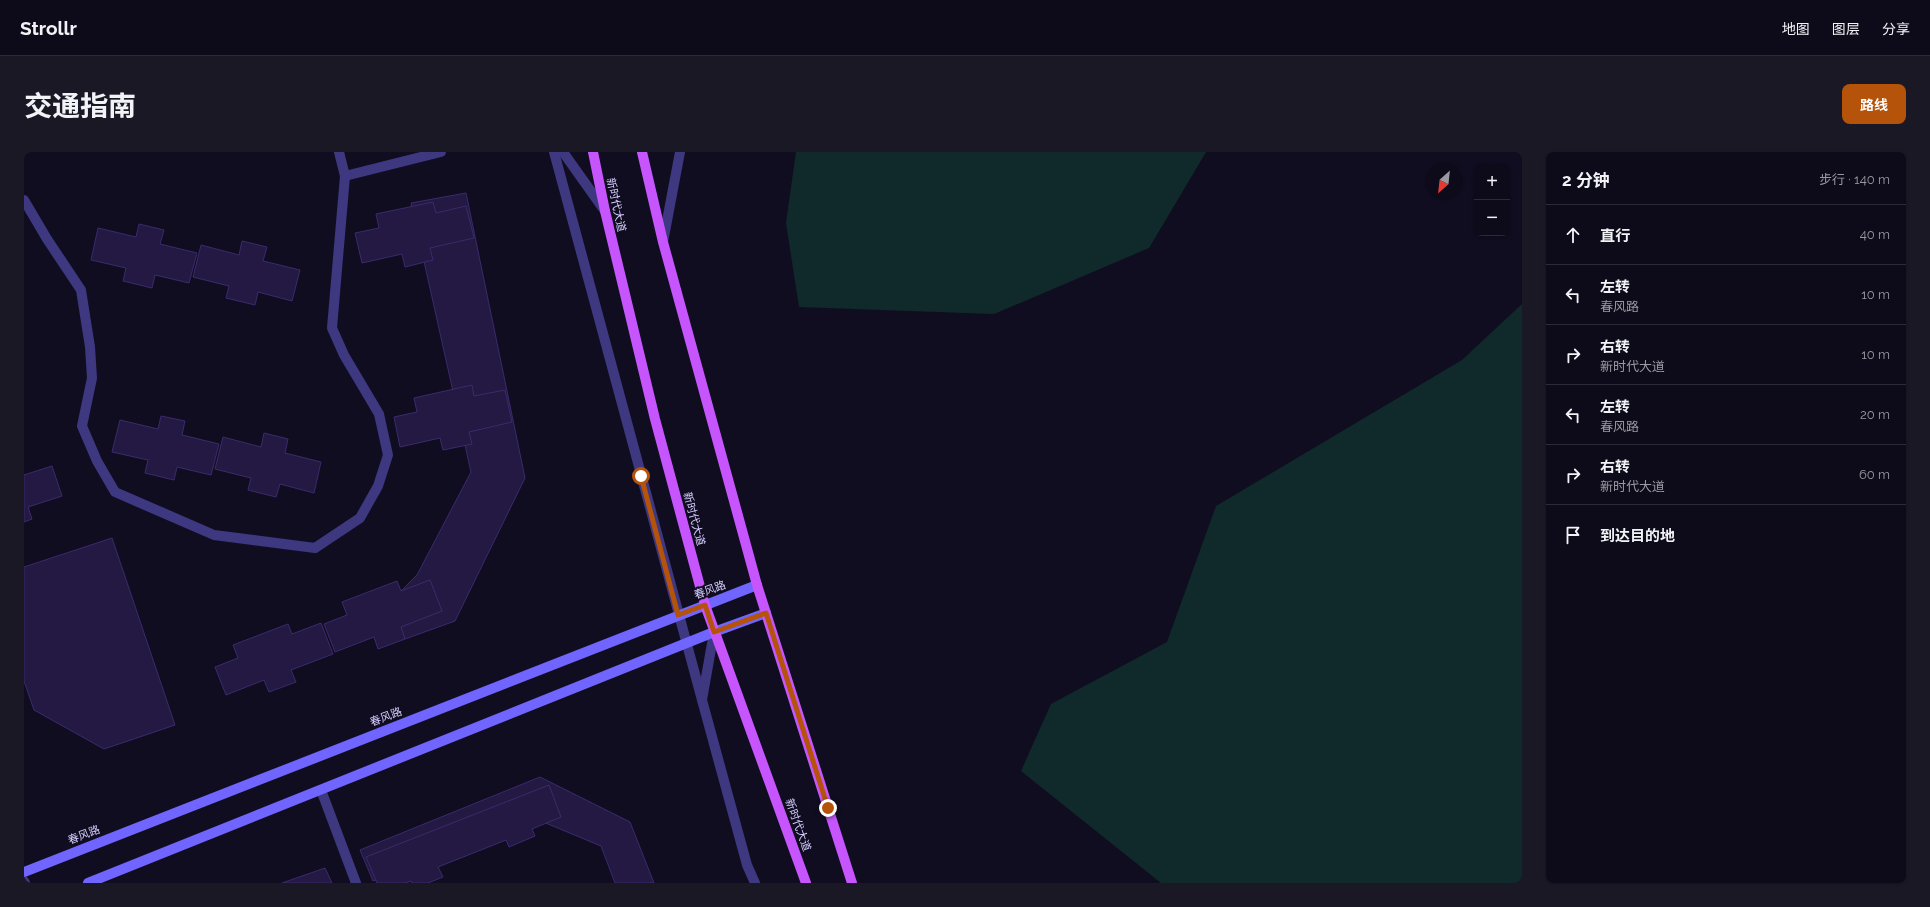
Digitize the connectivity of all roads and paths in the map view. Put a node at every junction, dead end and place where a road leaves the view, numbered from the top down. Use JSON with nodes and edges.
{"nodes":[{"id":1,"x":339,"y":152,"type":"edge"},
{"id":2,"x":441,"y":152,"type":"edge"},
{"id":3,"x":554,"y":152,"type":"edge"},
{"id":4,"x":563,"y":152,"type":"edge"},
{"id":5,"x":593,"y":152,"type":"edge"},
{"id":6,"x":642,"y":152,"type":"edge"},
{"id":7,"x":680,"y":152,"type":"edge"},
{"id":8,"x":345,"y":176,"type":"junction"},
{"id":9,"x":24,"y":200,"type":"edge"},
{"id":10,"x":605,"y":211,"type":"junction"},
{"id":11,"x":663,"y":242,"type":"junction"},
{"id":12,"x":756,"y":586,"type":"junction"},
{"id":13,"x":705,"y":605,"type":"junction"},
{"id":14,"x":766,"y":613,"type":"junction"},
{"id":15,"x":678,"y":615,"type":"junction"},
{"id":16,"x":714,"y":632,"type":"junction"},
{"id":17,"x":686,"y":644,"type":"junction"},
{"id":18,"x":702,"y":700,"type":"junction"},
{"id":19,"x":321,"y":790,"type":"junction"},
{"id":20,"x":24,"y":872,"type":"edge"},
{"id":21,"x":88,"y":883,"type":"edge"},
{"id":22,"x":356,"y":883,"type":"edge"},
{"id":23,"x":755,"y":883,"type":"edge"},
{"id":24,"x":806,"y":883,"type":"edge"},
{"id":25,"x":852,"y":883,"type":"edge"}],
"edges":[{"from":1,"to":8,"type":"street"},
{"from":2,"to":8,"type":"street"},
{"from":3,"to":15,"type":"street"},
{"from":4,"to":10,"type":"street"},
{"from":5,"to":10,"type":"main road","name":"新时代大道"},
{"from":6,"to":11,"type":"main road"},
{"from":7,"to":11,"type":"street"},
{"from":8,"to":9,"type":"street"},
{"from":10,"to":13,"type":"main road","name":"新时代大道"},
{"from":11,"to":12,"type":"main road"},
{"from":12,"to":13,"type":"main road","name":"春风路"},
{"from":12,"to":14,"type":"main road"},
{"from":13,"to":15,"type":"main road","name":"春风路"},
{"from":13,"to":16,"type":"main road","name":"新时代大道"},
{"from":14,"to":16,"type":"main road"},
{"from":14,"to":25,"type":"main road"},
{"from":15,"to":17,"type":"street"},
{"from":15,"to":20,"type":"main road","name":"春风路"},
{"from":16,"to":17,"type":"main road"},
{"from":16,"to":18,"type":"street"},
{"from":16,"to":24,"type":"main road","name":"新时代大道"},
{"from":17,"to":18,"type":"street"},
{"from":17,"to":19,"type":"main road"},
{"from":18,"to":23,"type":"street"},
{"from":19,"to":21,"type":"main road"},
{"from":19,"to":22,"type":"street"}]}
